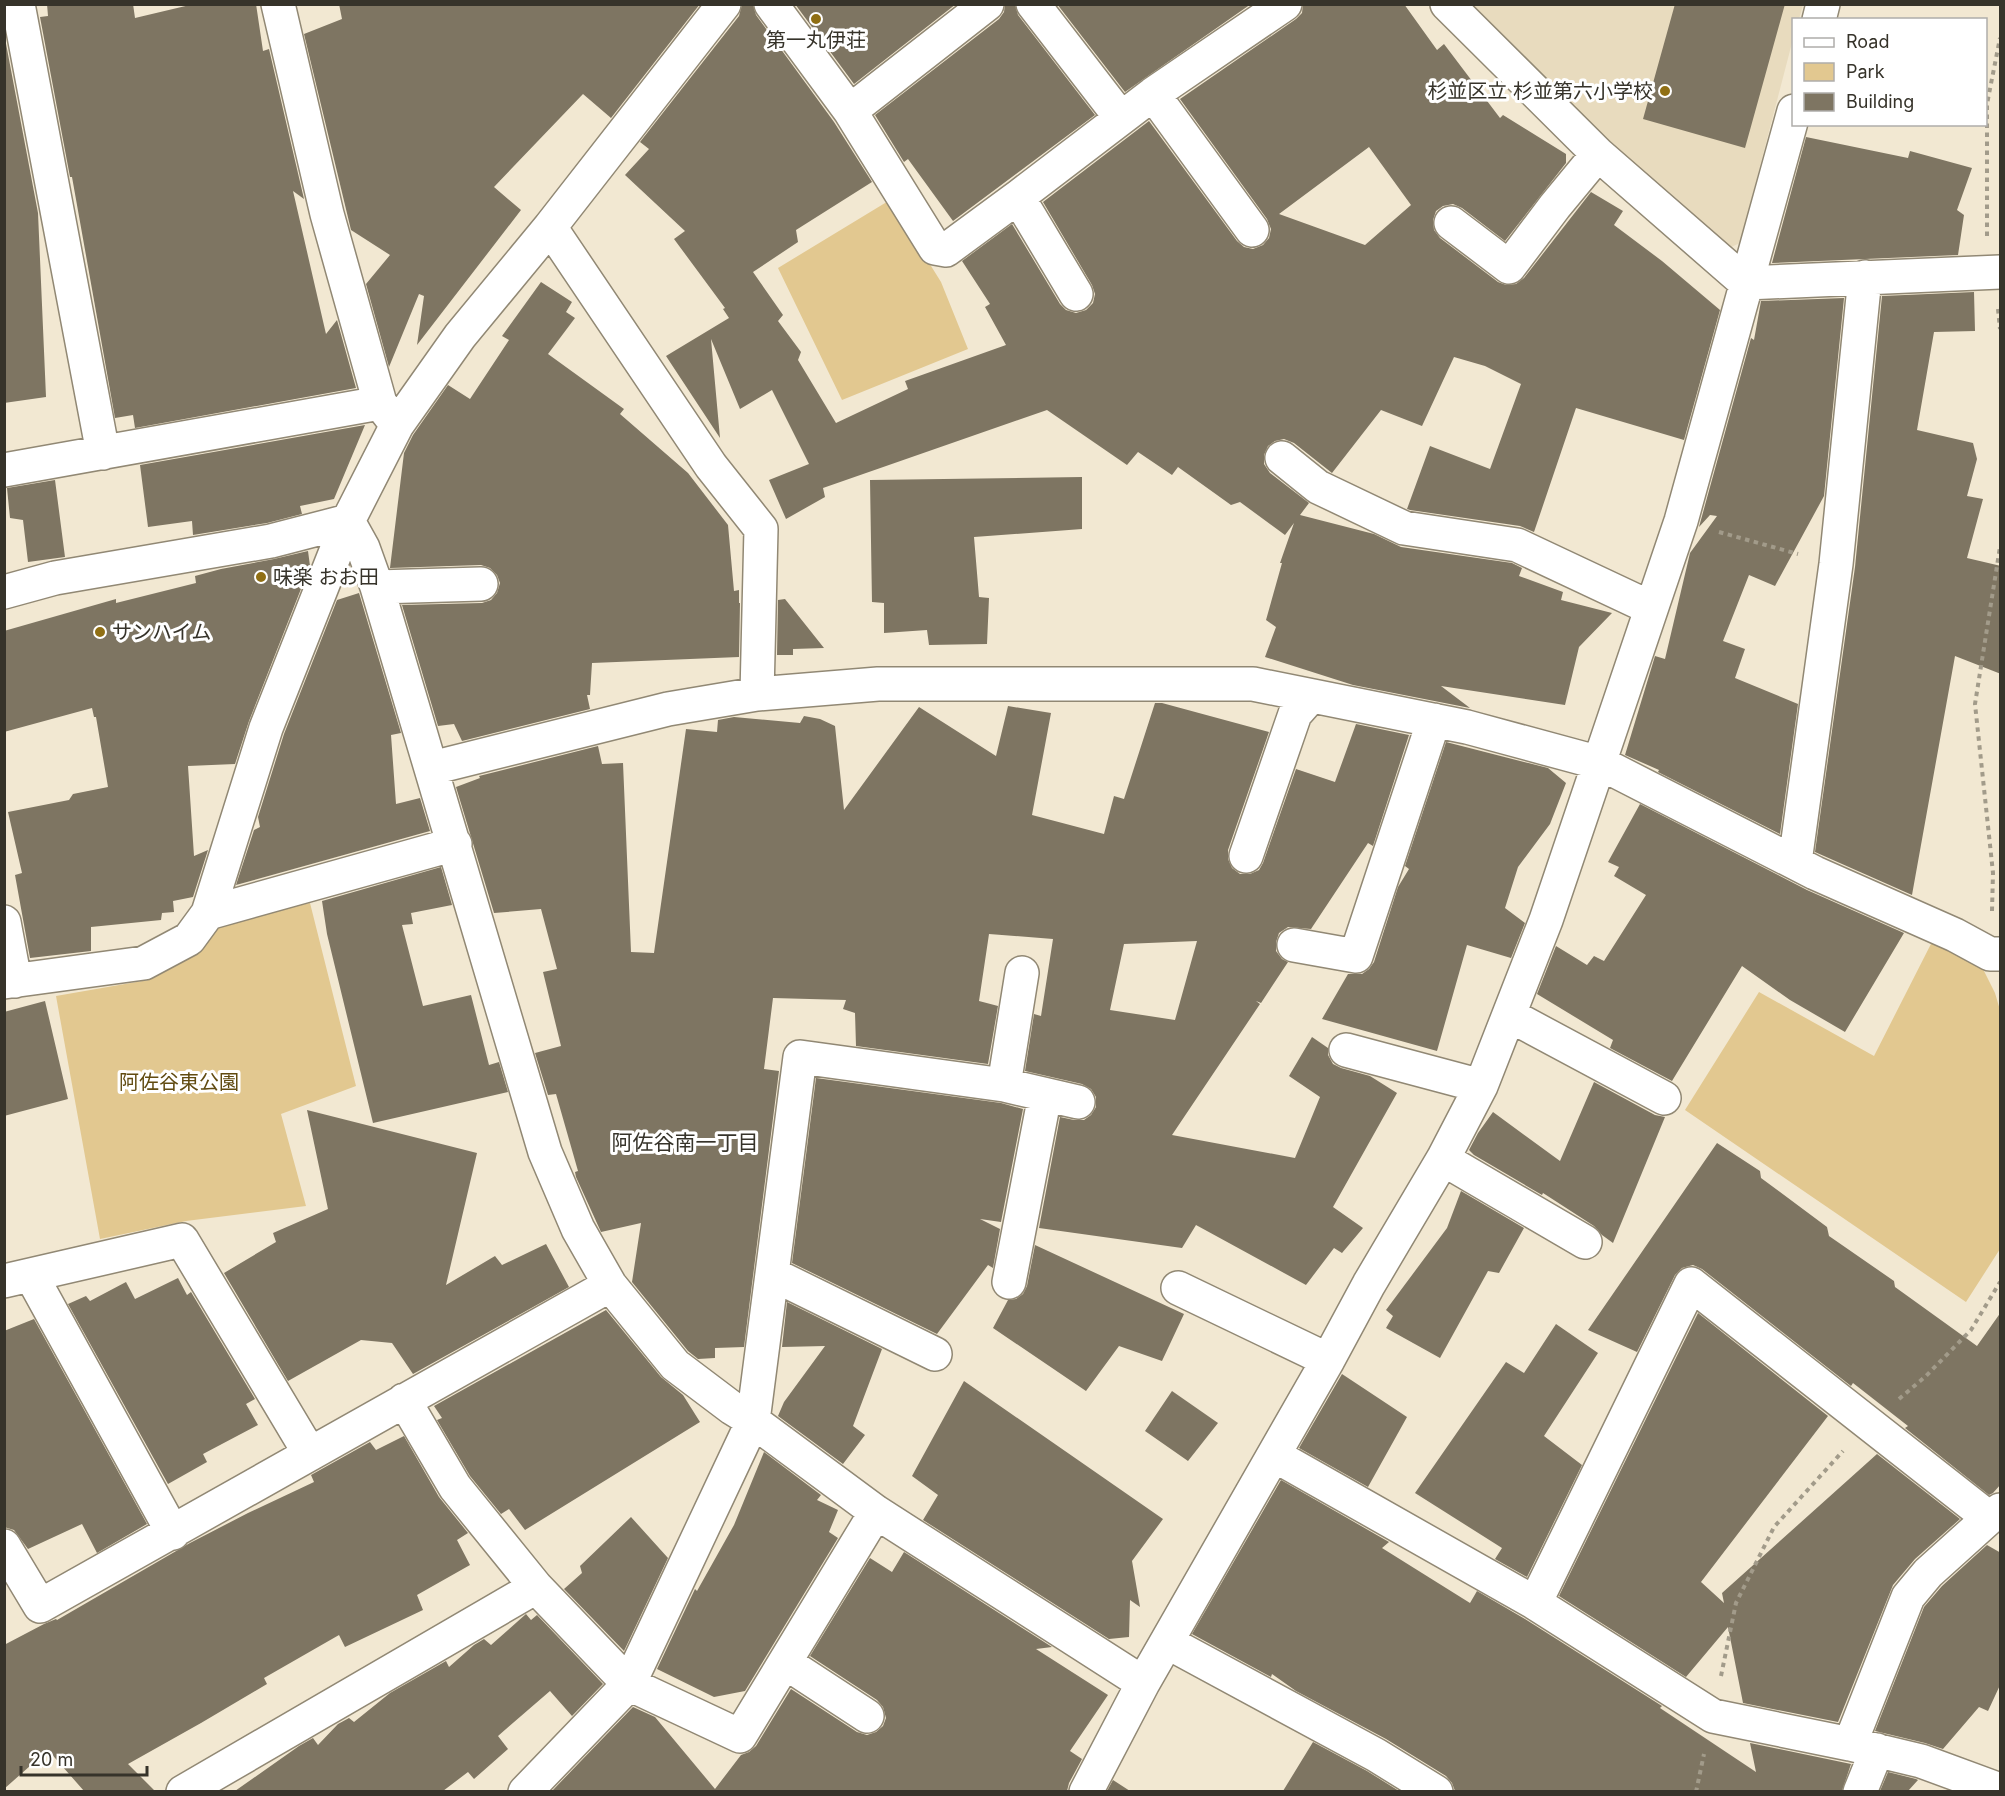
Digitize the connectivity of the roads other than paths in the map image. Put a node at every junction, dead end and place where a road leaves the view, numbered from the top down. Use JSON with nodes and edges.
{"nodes":[{"id":1,"x":18,"y":4,"type":"edge"},
{"id":2,"x":279,"y":4,"type":"edge"},
{"id":3,"x":724,"y":4,"type":"edge"},
{"id":4,"x":771,"y":4,"type":"edge"},
{"id":5,"x":987,"y":4,"type":"edge"},
{"id":6,"x":1033,"y":4,"type":"edge"},
{"id":7,"x":1285,"y":4,"type":"edge"},
{"id":8,"x":1447,"y":4,"type":"edge"},
{"id":9,"x":1153,"y":94,"type":"junction"},
{"id":10,"x":850,"y":111,"type":"junction"},
{"id":11,"x":1121,"y":118,"type":"junction"},
{"id":12,"x":1792,"y":118,"type":"edge"},
{"id":13,"x":1598,"y":154,"type":"junction"},
{"id":14,"x":1018,"y":197,"type":"junction"},
{"id":15,"x":1451,"y":223,"type":"dead end"},
{"id":16,"x":550,"y":227,"type":"junction"},
{"id":17,"x":1252,"y":230,"type":"dead end"},
{"id":18,"x":1997,"y":273,"type":"edge"},
{"id":19,"x":1865,"y":277,"type":"junction"},
{"id":20,"x":1746,"y":282,"type":"junction"},
{"id":21,"x":1076,"y":294,"type":"dead end"},
{"id":22,"x":388,"y":414,"type":"junction"},
{"id":23,"x":103,"y":453,"type":"junction"},
{"id":24,"x":1282,"y":458,"type":"dead end"},
{"id":25,"x":4,"y":470,"type":"edge"},
{"id":26,"x":348,"y":521,"type":"junction"},
{"id":27,"x":481,"y":584,"type":"dead end"},
{"id":28,"x":377,"y":587,"type":"junction"},
{"id":29,"x":5,"y":592,"type":"edge"},
{"id":30,"x":1651,"y":608,"type":"junction"},
{"id":31,"x":757,"y":694,"type":"junction"},
{"id":32,"x":1311,"y":696,"type":"junction"},
{"id":33,"x":1434,"y":720,"type":"junction"},
{"id":34,"x":1600,"y":763,"type":"junction"},
{"id":35,"x":432,"y":768,"type":"junction"},
{"id":36,"x":455,"y":844,"type":"junction"},
{"id":37,"x":1246,"y":856,"type":"dead end"},
{"id":38,"x":1795,"y":862,"type":"junction"},
{"id":39,"x":208,"y":913,"type":"junction"},
{"id":40,"x":4,"y":922,"type":"edge"},
{"id":41,"x":1294,"y":945,"type":"dead end"},
{"id":42,"x":1997,"y":960,"type":"edge"},
{"id":43,"x":1022,"y":973,"type":"dead end"},
{"id":44,"x":10,"y":981,"type":"edge"},
{"id":45,"x":1509,"y":1015,"type":"junction"},
{"id":46,"x":1346,"y":1050,"type":"dead end"},
{"id":47,"x":1004,"y":1085,"type":"junction"},
{"id":48,"x":1481,"y":1086,"type":"junction"},
{"id":49,"x":1045,"y":1095,"type":"junction"},
{"id":50,"x":1664,"y":1098,"type":"dead end"},
{"id":51,"x":1078,"y":1102,"type":"dead end"},
{"id":52,"x":1443,"y":1160,"type":"junction"},
{"id":53,"x":1585,"y":1242,"type":"dead end"},
{"id":54,"x":772,"y":1274,"type":"junction"},
{"id":55,"x":18,"y":1278,"type":"edge"},
{"id":56,"x":1009,"y":1282,"type":"dead end"},
{"id":57,"x":610,"y":1285,"type":"junction"},
{"id":58,"x":1178,"y":1288,"type":"dead end"},
{"id":59,"x":935,"y":1354,"type":"dead end"},
{"id":60,"x":1328,"y":1360,"type":"junction"},
{"id":61,"x":404,"y":1400,"type":"junction"},
{"id":62,"x":753,"y":1421,"type":"junction"},
{"id":63,"x":310,"y":1454,"type":"junction"},
{"id":64,"x":1274,"y":1455,"type":"junction"},
{"id":65,"x":876,"y":1512,"type":"junction"},
{"id":66,"x":1995,"y":1514,"type":"edge"},
{"id":67,"x":173,"y":1533,"type":"junction"},
{"id":68,"x":4,"y":1546,"type":"edge"},
{"id":69,"x":536,"y":1587,"type":"junction"},
{"id":70,"x":1534,"y":1603,"type":"junction"},
{"id":71,"x":1167,"y":1641,"type":"junction"},
{"id":72,"x":786,"y":1663,"type":"junction"},
{"id":73,"x":1143,"y":1683,"type":"junction"},
{"id":74,"x":629,"y":1684,"type":"junction"},
{"id":75,"x":867,"y":1716,"type":"dead end"},
{"id":76,"x":1864,"y":1747,"type":"junction"},
{"id":77,"x":183,"y":1791,"type":"edge"},
{"id":78,"x":525,"y":1791,"type":"edge"},
{"id":79,"x":1086,"y":1791,"type":"edge"},
{"id":80,"x":1436,"y":1791,"type":"edge"},
{"id":81,"x":1860,"y":1791,"type":"edge"},
{"id":82,"x":2001,"y":1791,"type":"edge"}],
"edges":[{"from":1,"to":23,"type":"street"},
{"from":2,"to":22,"type":"street"},
{"from":3,"to":16,"type":"street"},
{"from":4,"to":10,"type":"street"},
{"from":5,"to":10,"type":"street"},
{"from":6,"to":11,"type":"street"},
{"from":7,"to":9,"type":"street"},
{"from":8,"to":13,"type":"street"},
{"from":9,"to":11,"type":"street"},
{"from":9,"to":17,"type":"street"},
{"from":10,"to":14,"type":"street"},
{"from":11,"to":14,"type":"street"},
{"from":12,"to":20,"type":"street"},
{"from":13,"to":15,"type":"street"},
{"from":13,"to":20,"type":"street"},
{"from":14,"to":21,"type":"street"},
{"from":16,"to":22,"type":"street"},
{"from":16,"to":31,"type":"street"},
{"from":18,"to":19,"type":"street"},
{"from":19,"to":20,"type":"street"},
{"from":19,"to":38,"type":"street"},
{"from":20,"to":30,"type":"street"},
{"from":22,"to":23,"type":"street"},
{"from":22,"to":26,"type":"street"},
{"from":23,"to":25,"type":"street"},
{"from":24,"to":30,"type":"street"},
{"from":26,"to":28,"type":"street"},
{"from":26,"to":29,"type":"street"},
{"from":26,"to":39,"type":"street"},
{"from":27,"to":28,"type":"street"},
{"from":28,"to":35,"type":"street"},
{"from":30,"to":34,"type":"street"},
{"from":31,"to":32,"type":"street"},
{"from":31,"to":35,"type":"street"},
{"from":32,"to":33,"type":"street"},
{"from":32,"to":37,"type":"street"},
{"from":33,"to":34,"type":"street"},
{"from":33,"to":41,"type":"street"},
{"from":34,"to":38,"type":"street"},
{"from":34,"to":45,"type":"street"},
{"from":35,"to":36,"type":"street"},
{"from":36,"to":39,"type":"street"},
{"from":36,"to":57,"type":"street"},
{"from":38,"to":42,"type":"street"},
{"from":39,"to":44,"type":"street"},
{"from":40,"to":44,"type":"street"},
{"from":43,"to":47,"type":"street"},
{"from":45,"to":48,"type":"street"},
{"from":45,"to":50,"type":"street"},
{"from":46,"to":48,"type":"street"},
{"from":47,"to":49,"type":"street"},
{"from":47,"to":54,"type":"street"},
{"from":48,"to":52,"type":"street"},
{"from":49,"to":51,"type":"street"},
{"from":49,"to":56,"type":"street"},
{"from":52,"to":53,"type":"street"},
{"from":52,"to":60,"type":"street"},
{"from":54,"to":59,"type":"street"},
{"from":54,"to":62,"type":"street"},
{"from":55,"to":63,"type":"street"},
{"from":55,"to":67,"type":"street"},
{"from":57,"to":61,"type":"street"},
{"from":57,"to":62,"type":"street"},
{"from":58,"to":60,"type":"street"},
{"from":60,"to":64,"type":"street"},
{"from":61,"to":63,"type":"street"},
{"from":61,"to":69,"type":"street"},
{"from":62,"to":65,"type":"street"},
{"from":62,"to":74,"type":"street"},
{"from":63,"to":67,"type":"street"},
{"from":64,"to":70,"type":"street"},
{"from":64,"to":71,"type":"street"},
{"from":65,"to":72,"type":"street"},
{"from":65,"to":73,"type":"street"},
{"from":66,"to":70,"type":"street"},
{"from":66,"to":76,"type":"street"},
{"from":67,"to":68,"type":"street"},
{"from":69,"to":74,"type":"street"},
{"from":69,"to":77,"type":"street"},
{"from":70,"to":76,"type":"street"},
{"from":71,"to":73,"type":"street"},
{"from":71,"to":80,"type":"street"},
{"from":72,"to":74,"type":"street"},
{"from":72,"to":75,"type":"street"},
{"from":73,"to":79,"type":"street"},
{"from":74,"to":78,"type":"street"},
{"from":76,"to":81,"type":"street"},
{"from":76,"to":82,"type":"street"}]}
